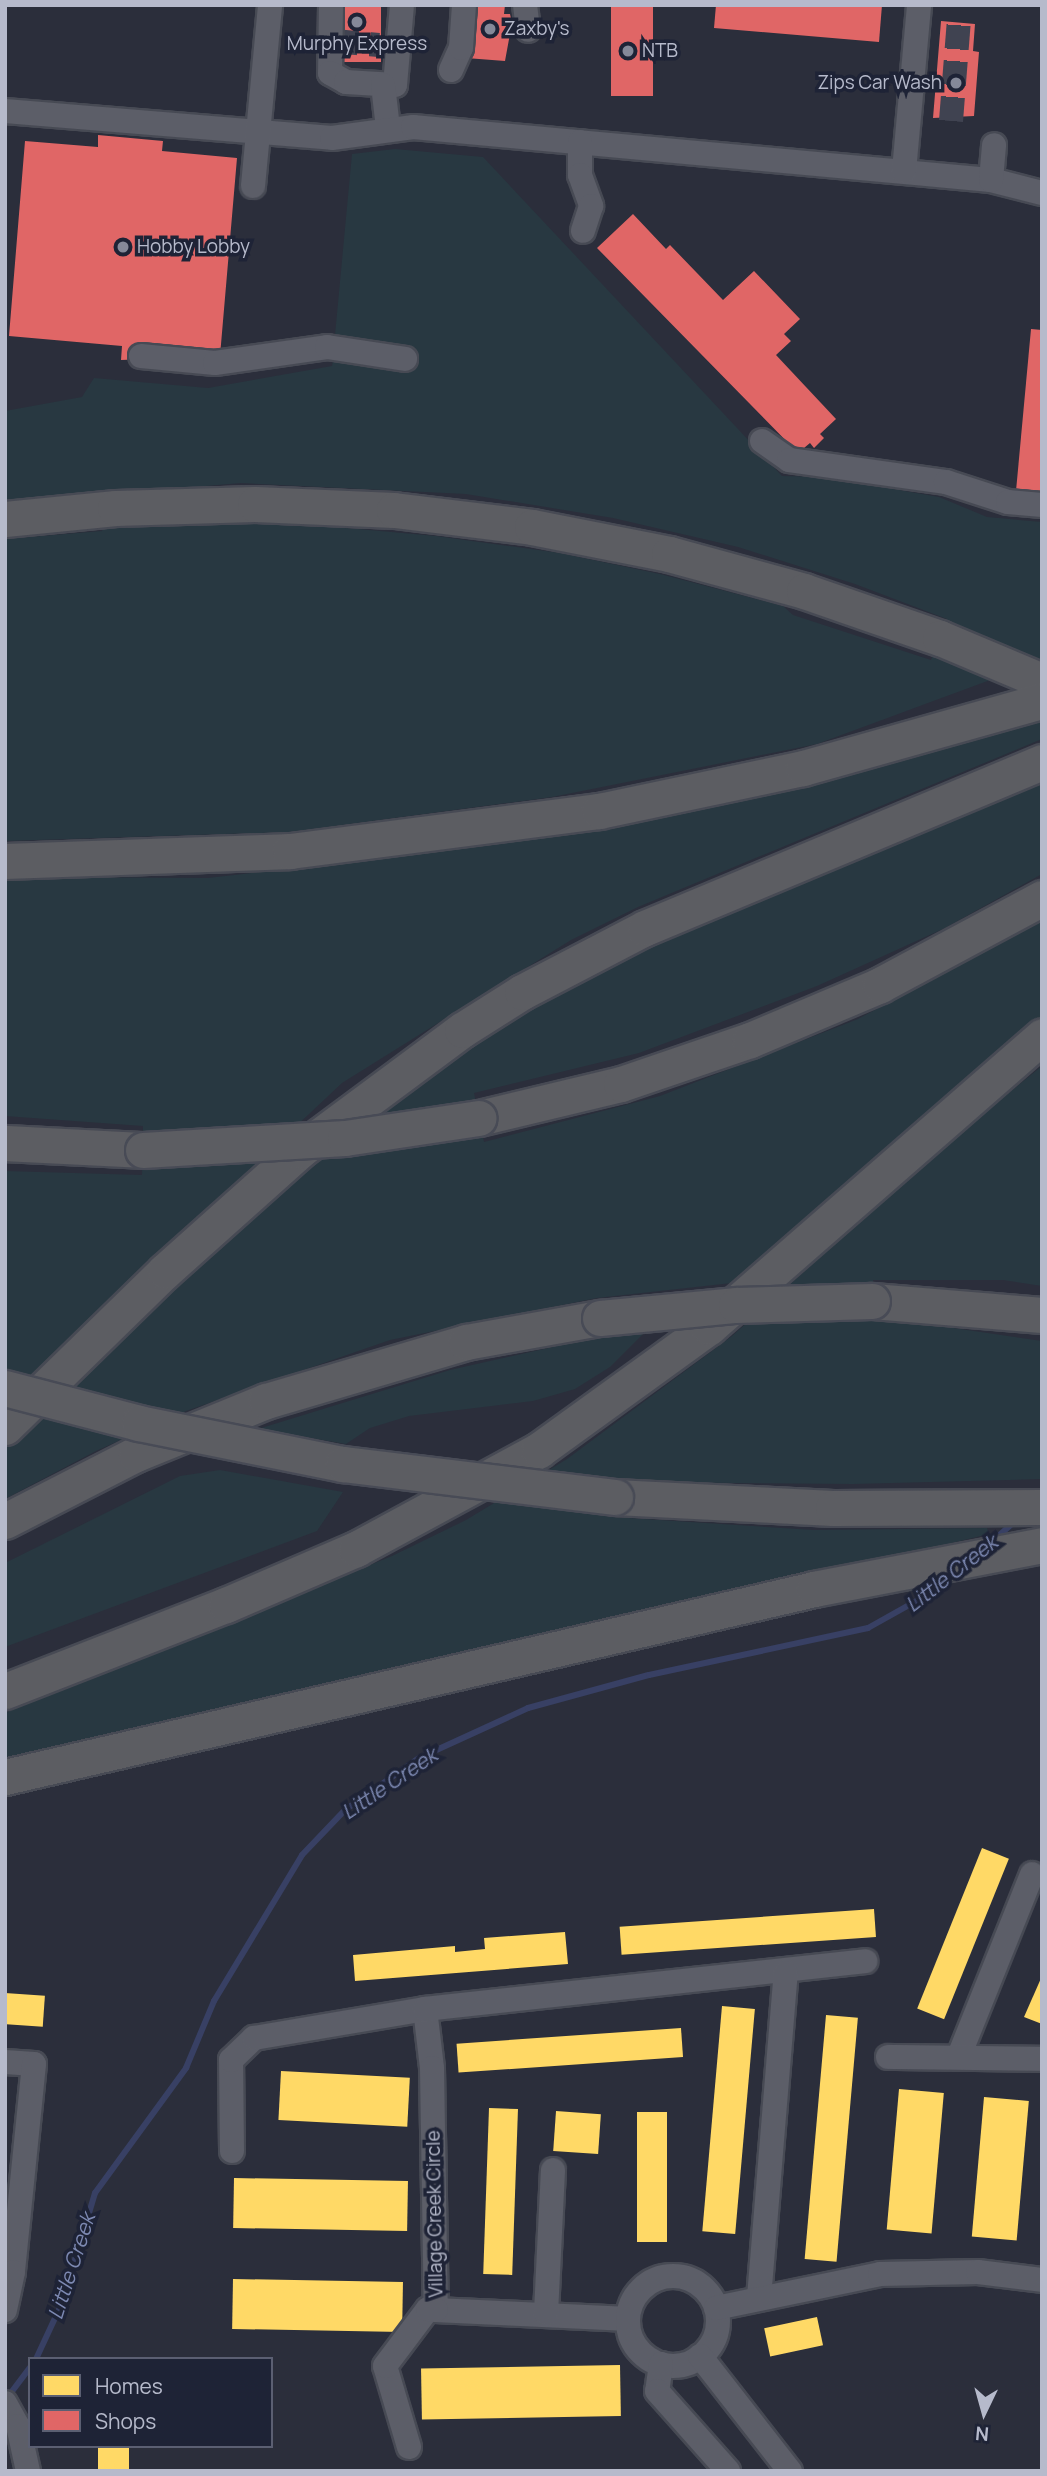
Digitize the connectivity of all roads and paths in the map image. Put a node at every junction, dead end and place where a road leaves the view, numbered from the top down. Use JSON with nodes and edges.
{"nodes":[{"id":1,"x":270,"y":5,"type":"edge"},
{"id":2,"x":331,"y":5,"type":"edge"},
{"id":3,"x":402,"y":5,"type":"edge"},
{"id":4,"x":464,"y":5,"type":"edge"},
{"id":5,"x":919,"y":5,"type":"edge"},
{"id":6,"x":451,"y":70,"type":"dead end"},
{"id":7,"x":383,"y":85,"type":"junction"},
{"id":8,"x":5,"y":111,"type":"edge"},
{"id":9,"x":388,"y":128,"type":"junction"},
{"id":10,"x":257,"y":134,"type":"junction"},
{"id":11,"x":580,"y":142,"type":"junction"},
{"id":12,"x":994,"y":145,"type":"dead end"},
{"id":13,"x":904,"y":171,"type":"junction"},
{"id":14,"x":990,"y":180,"type":"junction"},
{"id":15,"x":253,"y":186,"type":"dead end"},
{"id":16,"x":1042,"y":193,"type":"edge"},
{"id":17,"x":583,"y":231,"type":"dead end"},
{"id":18,"x":141,"y":356,"type":"dead end"},
{"id":19,"x":405,"y":359,"type":"dead end"},
{"id":20,"x":762,"y":441,"type":"dead end"},
{"id":21,"x":1042,"y":505,"type":"edge"},
{"id":22,"x":5,"y":519,"type":"edge"},
{"id":23,"x":1042,"y":681,"type":"edge"},
{"id":24,"x":1042,"y":701,"type":"edge"},
{"id":25,"x":1042,"y":762,"type":"edge"},
{"id":26,"x":5,"y":861,"type":"edge"},
{"id":27,"x":1042,"y":898,"type":"edge"},
{"id":28,"x":1042,"y":1036,"type":"edge"},
{"id":29,"x":5,"y":1143,"type":"edge"},
{"id":30,"x":1042,"y":1315,"type":"edge"},
{"id":31,"x":5,"y":1388,"type":"edge"},
{"id":32,"x":5,"y":1427,"type":"edge"},
{"id":33,"x":1042,"y":1507,"type":"edge"},
{"id":34,"x":5,"y":1521,"type":"edge"},
{"id":35,"x":1042,"y":1545,"type":"edge"},
{"id":36,"x":5,"y":1691,"type":"edge"},
{"id":37,"x":5,"y":1777,"type":"edge"},
{"id":38,"x":1032,"y":1874,"type":"dead end"},
{"id":39,"x":865,"y":1961,"type":"dead end"},
{"id":40,"x":786,"y":1973,"type":"junction"},
{"id":41,"x":425,"y":2009,"type":"junction"},
{"id":42,"x":959,"y":2056,"type":"junction"},
{"id":43,"x":888,"y":2057,"type":"dead end"},
{"id":44,"x":1042,"y":2059,"type":"edge"},
{"id":45,"x":5,"y":2062,"type":"edge"},
{"id":46,"x":232,"y":2151,"type":"dead end"},
{"id":47,"x":552,"y":2170,"type":"dead end"},
{"id":48,"x":10,"y":2259,"type":"edge"},
{"id":49,"x":1042,"y":2280,"type":"edge"},
{"id":50,"x":759,"y":2298,"type":"junction"},
{"id":51,"x":716,"y":2308,"type":"junction"},
{"id":52,"x":5,"y":2310,"type":"edge"},
{"id":53,"x":436,"y":2310,"type":"junction"},
{"id":54,"x":546,"y":2313,"type":"junction"},
{"id":55,"x":628,"y":2319,"type":"junction"},
{"id":56,"x":701,"y":2356,"type":"junction"},
{"id":57,"x":661,"y":2364,"type":"junction"},
{"id":58,"x":5,"y":2403,"type":"edge"},
{"id":59,"x":409,"y":2447,"type":"dead end"},
{"id":60,"x":29,"y":2471,"type":"edge"},
{"id":61,"x":728,"y":2471,"type":"edge"},
{"id":62,"x":790,"y":2471,"type":"edge"}],
"edges":[{"from":1,"to":10,"type":"street"},
{"from":2,"to":7,"type":"street"},
{"from":3,"to":7,"type":"street"},
{"from":4,"to":6,"type":"street"},
{"from":5,"to":13,"type":"street"},
{"from":7,"to":9,"type":"street"},
{"from":8,"to":10,"type":"street"},
{"from":9,"to":10,"type":"street"},
{"from":9,"to":11,"type":"street"},
{"from":10,"to":15,"type":"street"},
{"from":11,"to":13,"type":"street"},
{"from":11,"to":17,"type":"street"},
{"from":12,"to":14,"type":"street"},
{"from":13,"to":14,"type":"street"},
{"from":14,"to":16,"type":"street"},
{"from":18,"to":19,"type":"street"},
{"from":20,"to":21,"type":"street"},
{"from":22,"to":23,"type":"highway"},
{"from":24,"to":26,"type":"highway"},
{"from":25,"to":32,"type":"highway"},
{"from":27,"to":29,"type":"highway","bridge":true},
{"from":28,"to":36,"type":"highway"},
{"from":30,"to":34,"type":"highway","bridge":true},
{"from":31,"to":33,"type":"highway","bridge":true},
{"from":35,"to":37,"type":"highway"},
{"from":38,"to":42,"type":"street"},
{"from":39,"to":40,"type":"street"},
{"from":40,"to":41,"type":"street"},
{"from":40,"to":50,"type":"street"},
{"from":41,"to":46,"type":"street"},
{"from":41,"to":53,"type":"street","name":"Village Creek Circle"},
{"from":42,"to":43,"type":"street"},
{"from":42,"to":44,"type":"street"},
{"from":45,"to":48,"type":"street"},
{"from":47,"to":54,"type":"street"},
{"from":48,"to":52,"type":"street"},
{"from":49,"to":50,"type":"street"},
{"from":50,"to":51,"type":"street"},
{"from":51,"to":55,"type":"street"},
{"from":51,"to":56,"type":"street"},
{"from":53,"to":54,"type":"street","name":"Village Creek Circle"},
{"from":53,"to":59,"type":"street"},
{"from":54,"to":55,"type":"street","name":"Village Creek Circle"},
{"from":55,"to":57,"type":"street"},
{"from":56,"to":57,"type":"street"},
{"from":56,"to":62,"type":"street"},
{"from":57,"to":61,"type":"street"},
{"from":58,"to":60,"type":"street"}]}
